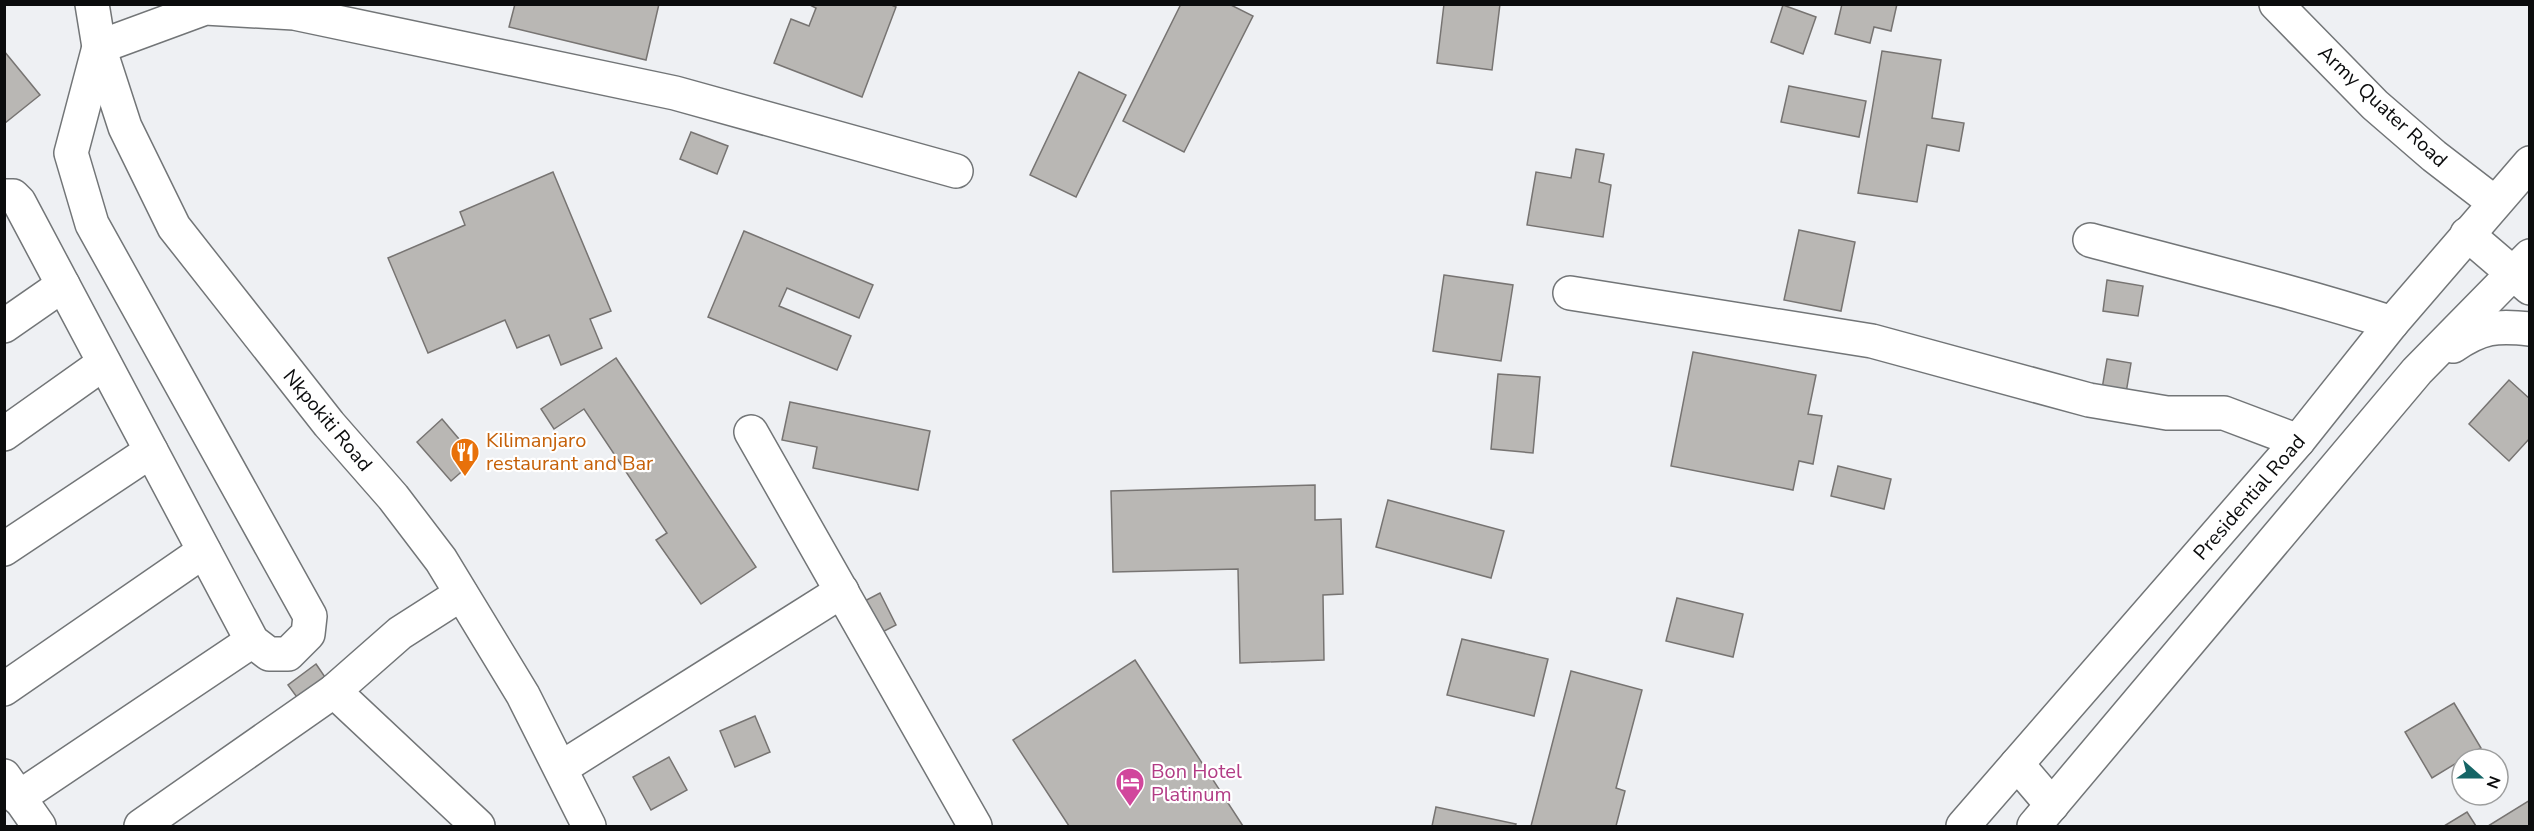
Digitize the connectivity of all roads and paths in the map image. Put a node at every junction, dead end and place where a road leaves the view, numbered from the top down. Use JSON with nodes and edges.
{"nodes":[{"id":1,"x":92,"y":4,"type":"edge"},
{"id":2,"x":2276,"y":4,"type":"edge"},
{"id":3,"x":99,"y":47,"type":"junction"},
{"id":4,"x":956,"y":171,"type":"dead end"},
{"id":5,"x":2517,"y":186,"type":"edge"},
{"id":6,"x":4,"y":196,"type":"edge"},
{"id":7,"x":2468,"y":234,"type":"junction"},
{"id":8,"x":2090,"y":240,"type":"dead end"},
{"id":9,"x":2524,"y":272,"type":"edge"},
{"id":10,"x":63,"y":285,"type":"junction"},
{"id":11,"x":1570,"y":293,"type":"dead end"},
{"id":12,"x":2392,"y":323,"type":"junction"},
{"id":13,"x":4,"y":326,"type":"edge"},
{"id":14,"x":2529,"y":329,"type":"edge"},
{"id":15,"x":104,"y":363,"type":"junction"},
{"id":16,"x":2417,"y":371,"type":"junction"},
{"id":17,"x":751,"y":432,"type":"dead end"},
{"id":18,"x":4,"y":434,"type":"edge"},
{"id":19,"x":2298,"y":441,"type":"junction"},
{"id":20,"x":151,"y":451,"type":"junction"},
{"id":21,"x":4,"y":549,"type":"edge"},
{"id":22,"x":204,"y":551,"type":"junction"},
{"id":23,"x":842,"y":591,"type":"junction"},
{"id":24,"x":461,"y":594,"type":"junction"},
{"id":25,"x":252,"y":641,"type":"junction"},
{"id":26,"x":4,"y":689,"type":"edge"},
{"id":27,"x":334,"y":691,"type":"junction"},
{"id":28,"x":2017,"y":764,"type":"junction"},
{"id":29,"x":561,"y":768,"type":"junction"},
{"id":30,"x":11,"y":787,"type":"edge"},
{"id":31,"x":2043,"y":816,"type":"edge"},
{"id":32,"x":39,"y":826,"type":"edge"},
{"id":33,"x":141,"y":826,"type":"edge"},
{"id":34,"x":478,"y":826,"type":"edge"},
{"id":35,"x":589,"y":826,"type":"edge"},
{"id":36,"x":975,"y":826,"type":"edge"},
{"id":37,"x":1963,"y":826,"type":"edge"}],
"edges":[{"from":1,"to":3,"type":"street","name":"Nkpokiti Road"},
{"from":2,"to":5,"type":"street","name":"Army Quater Road"},
{"from":3,"to":4,"type":"street"},
{"from":3,"to":24,"type":"street","name":"Nkpokiti Road"},
{"from":3,"to":25,"type":"street"},
{"from":5,"to":7,"type":"street","name":"Presidential Road"},
{"from":6,"to":10,"type":"street"},
{"from":7,"to":9,"type":"street"},
{"from":7,"to":12,"type":"street","name":"Presidential Road"},
{"from":8,"to":12,"type":"street"},
{"from":9,"to":16,"type":"street"},
{"from":10,"to":13,"type":"street"},
{"from":10,"to":15,"type":"street"},
{"from":11,"to":19,"type":"street"},
{"from":12,"to":19,"type":"street","name":"Presidential Road"},
{"from":14,"to":16,"type":"street"},
{"from":15,"to":18,"type":"street"},
{"from":15,"to":20,"type":"street"},
{"from":16,"to":31,"type":"street"},
{"from":17,"to":23,"type":"street"},
{"from":19,"to":28,"type":"street","name":"Presidential Road"},
{"from":20,"to":21,"type":"street"},
{"from":20,"to":22,"type":"street"},
{"from":22,"to":25,"type":"street"},
{"from":22,"to":26,"type":"street"},
{"from":23,"to":29,"type":"street"},
{"from":23,"to":36,"type":"street"},
{"from":24,"to":27,"type":"street"},
{"from":24,"to":29,"type":"street","name":"Nkpokiti Road"},
{"from":25,"to":30,"type":"street"},
{"from":27,"to":33,"type":"street"},
{"from":27,"to":34,"type":"street"},
{"from":28,"to":31,"type":"street"},
{"from":28,"to":37,"type":"street","name":"Presidential Road"},
{"from":29,"to":35,"type":"street","name":"Nkpokiti Road"},
{"from":30,"to":32,"type":"street"}]}
